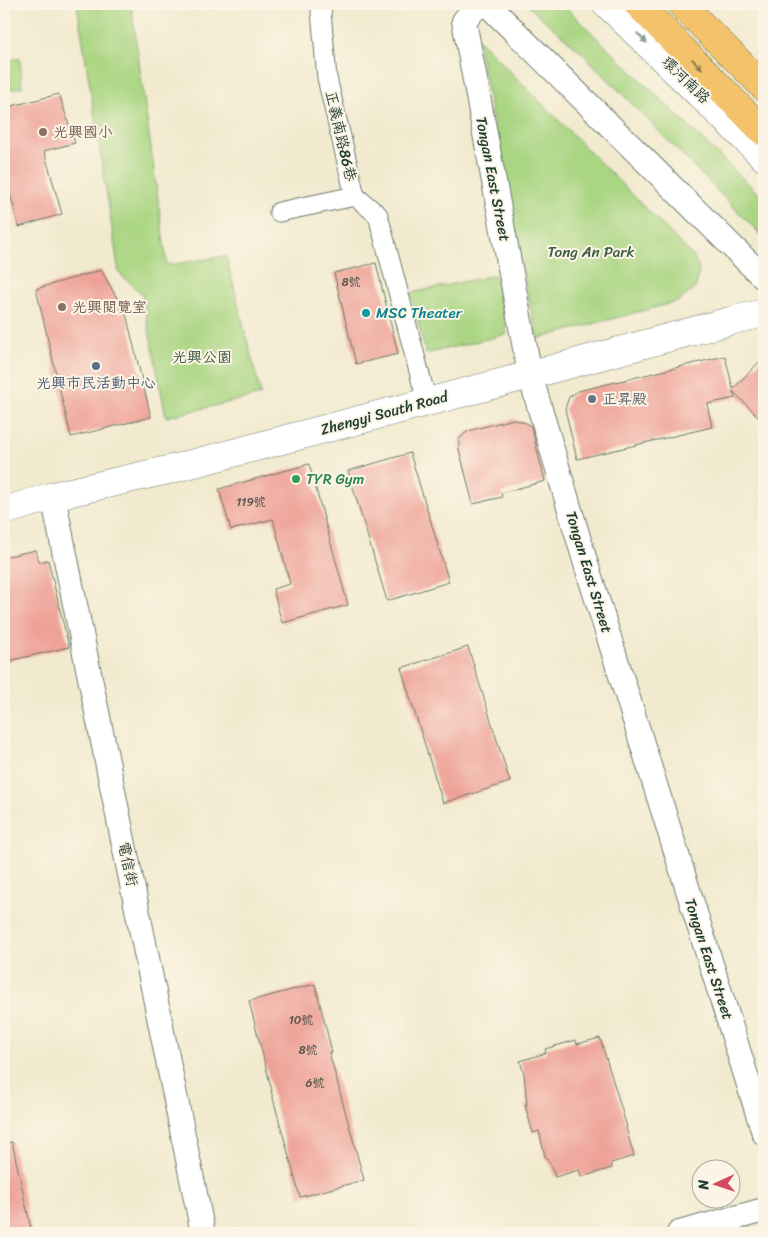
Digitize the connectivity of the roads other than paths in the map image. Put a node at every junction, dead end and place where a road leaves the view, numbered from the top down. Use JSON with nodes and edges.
{"nodes":[{"id":1,"x":323,"y":4,"type":"edge"},
{"id":2,"x":479,"y":4,"type":"edge"},
{"id":3,"x":487,"y":4,"type":"edge"},
{"id":4,"x":607,"y":4,"type":"edge"},
{"id":5,"x":638,"y":4,"type":"edge"},
{"id":6,"x":681,"y":4,"type":"edge"},
{"id":7,"x":689,"y":4,"type":"edge"},
{"id":8,"x":764,"y":78,"type":"edge"},
{"id":9,"x":764,"y":87,"type":"edge"},
{"id":10,"x":764,"y":132,"type":"edge"},
{"id":11,"x":764,"y":157,"type":"edge"},
{"id":12,"x":355,"y":196,"type":"junction"},
{"id":13,"x":279,"y":212,"type":"dead end"},
{"id":14,"x":764,"y":278,"type":"edge"},
{"id":15,"x":764,"y":313,"type":"edge"},
{"id":16,"x":530,"y":375,"type":"junction"},
{"id":17,"x":427,"y":402,"type":"junction"},
{"id":18,"x":53,"y":496,"type":"junction"},
{"id":19,"x":4,"y":510,"type":"edge"},
{"id":20,"x":764,"y":1133,"type":"edge"},
{"id":21,"x":764,"y":1210,"type":"edge"},
{"id":22,"x":203,"y":1233,"type":"edge"},
{"id":23,"x":679,"y":1233,"type":"edge"}],
"edges":[{"from":1,"to":12,"type":"street","name":"正義南路86巷"},
{"from":2,"to":16,"type":"street","name":"Tongan East Street"},
{"from":3,"to":14,"type":"street"},
{"from":4,"to":11,"type":"street","name":"環河南路","one_way":true},
{"from":5,"to":10,"type":"highway","one_way":true},
{"from":6,"to":9,"type":"highway"},
{"from":7,"to":8,"type":"street"},
{"from":12,"to":13,"type":"street"},
{"from":12,"to":17,"type":"street","name":"正義南路86巷"},
{"from":15,"to":16,"type":"street","name":"Zhengyi South Road"},
{"from":16,"to":17,"type":"street","name":"Zhengyi South Road"},
{"from":16,"to":20,"type":"street","name":"Tongan East Street"},
{"from":17,"to":18,"type":"street","name":"Zhengyi South Road"},
{"from":18,"to":19,"type":"street","name":"Zhengyi South Road"},
{"from":18,"to":22,"type":"street","name":"電信街"},
{"from":21,"to":23,"type":"street"}]}
